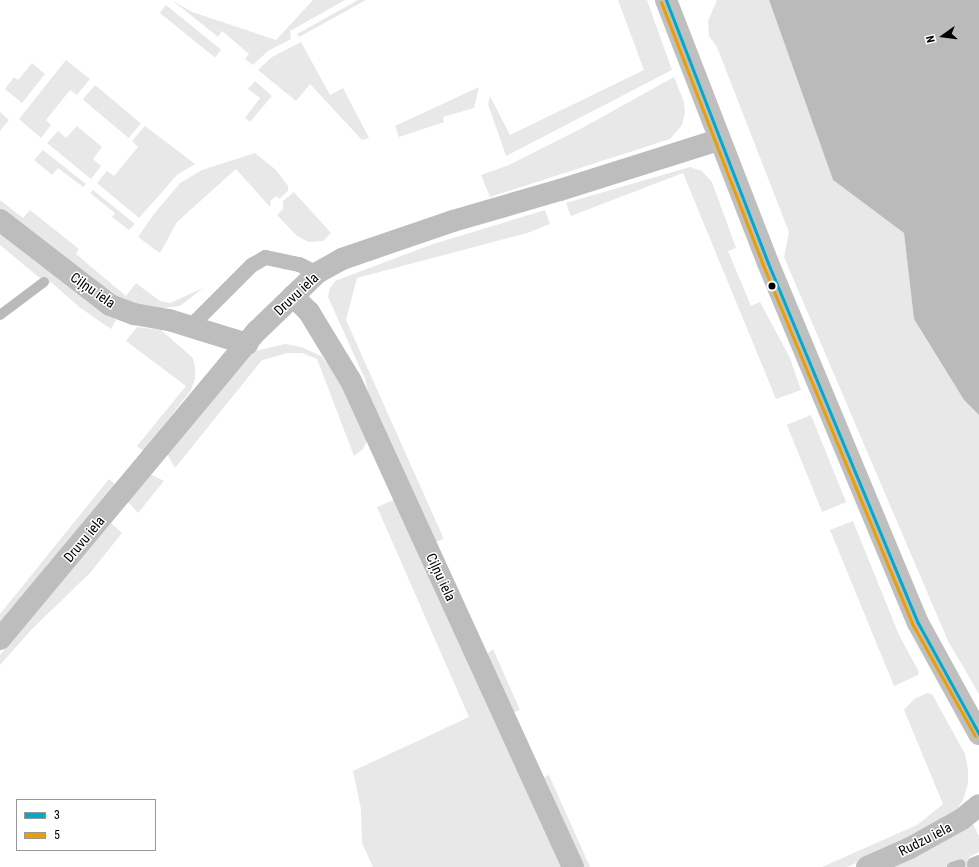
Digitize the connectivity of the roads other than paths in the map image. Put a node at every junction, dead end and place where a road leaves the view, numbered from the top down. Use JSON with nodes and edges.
{"nodes":[{"id":1,"x":670,"y":1,"type":"edge"},
{"id":2,"x":719,"y":140,"type":"junction"},
{"id":3,"x":0,"y":220,"type":"edge"},
{"id":4,"x":317,"y":273,"type":"junction"},
{"id":5,"x":293,"y":296,"type":"junction"},
{"id":6,"x":189,"y":327,"type":"junction"},
{"id":7,"x":247,"y":344,"type":"junction"},
{"id":8,"x":0,"y":638,"type":"edge"},
{"id":9,"x":979,"y":734,"type":"edge"},
{"id":10,"x":977,"y":811,"type":"edge"},
{"id":11,"x":573,"y":867,"type":"edge"},
{"id":12,"x":867,"y":867,"type":"edge"}],
"edges":[{"from":1,"to":2,"type":"main road"},
{"from":2,"to":4,"type":"street","name":"Druvu iela"},
{"from":2,"to":9,"type":"main road"},
{"from":3,"to":6,"type":"street","name":"Ciļņu iela"},
{"from":4,"to":5,"type":"street","name":"Druvu iela"},
{"from":4,"to":6,"type":"lane"},
{"from":5,"to":7,"type":"street","name":"Druvu iela"},
{"from":5,"to":11,"type":"street","name":"Ciļņu iela"},
{"from":6,"to":7,"type":"street","name":"Ciļņu iela"},
{"from":7,"to":8,"type":"street","name":"Druvu iela"},
{"from":10,"to":12,"type":"street","name":"Rudzu iela"}]}
